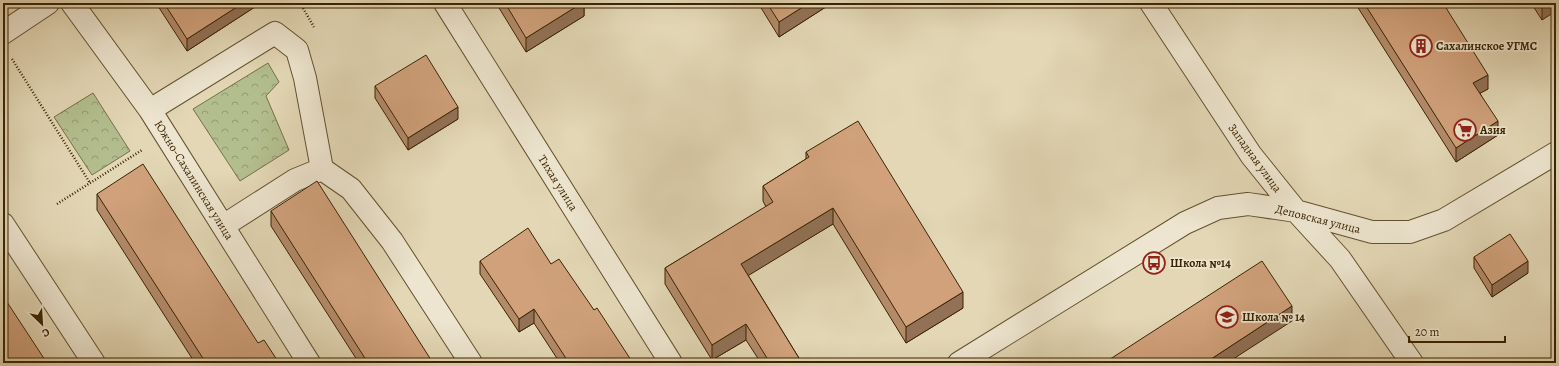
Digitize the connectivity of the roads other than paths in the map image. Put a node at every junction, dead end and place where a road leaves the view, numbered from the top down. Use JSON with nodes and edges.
{"nodes":[{"id":1,"x":48,"y":3,"type":"edge"},
{"id":2,"x":72,"y":3,"type":"edge"},
{"id":3,"x":445,"y":3,"type":"edge"},
{"id":4,"x":1151,"y":3,"type":"edge"},
{"id":5,"x":3,"y":32,"type":"edge"},
{"id":6,"x":150,"y":110,"type":"junction"},
{"id":7,"x":1556,"y":153,"type":"edge"},
{"id":8,"x":322,"y":169,"type":"junction"},
{"id":9,"x":1296,"y":211,"type":"junction"},
{"id":10,"x":3,"y":224,"type":"edge"},
{"id":11,"x":223,"y":226,"type":"junction"},
{"id":12,"x":94,"y":363,"type":"edge"},
{"id":13,"x":309,"y":363,"type":"edge"},
{"id":14,"x":471,"y":363,"type":"edge"},
{"id":15,"x":671,"y":363,"type":"edge"},
{"id":16,"x":959,"y":363,"type":"edge"},
{"id":17,"x":1412,"y":363,"type":"edge"}],
"edges":[{"from":1,"to":5,"type":"street"},
{"from":2,"to":6,"type":"street","name":"Южно-Сахалинская улица"},
{"from":3,"to":15,"type":"street","name":"Тихая улица"},
{"from":4,"to":9,"type":"street","name":"Западная улица"},
{"from":6,"to":8,"type":"street"},
{"from":6,"to":11,"type":"street","name":"Южно-Сахалинская улица"},
{"from":7,"to":9,"type":"street","name":"Деповская улица"},
{"from":8,"to":11,"type":"street"},
{"from":8,"to":14,"type":"street"},
{"from":9,"to":16,"type":"street","name":"Деповская улица"},
{"from":9,"to":17,"type":"street","name":"Западная улица"},
{"from":10,"to":12,"type":"street"},
{"from":11,"to":13,"type":"street","name":"Южно-Сахалинская улица"}]}
